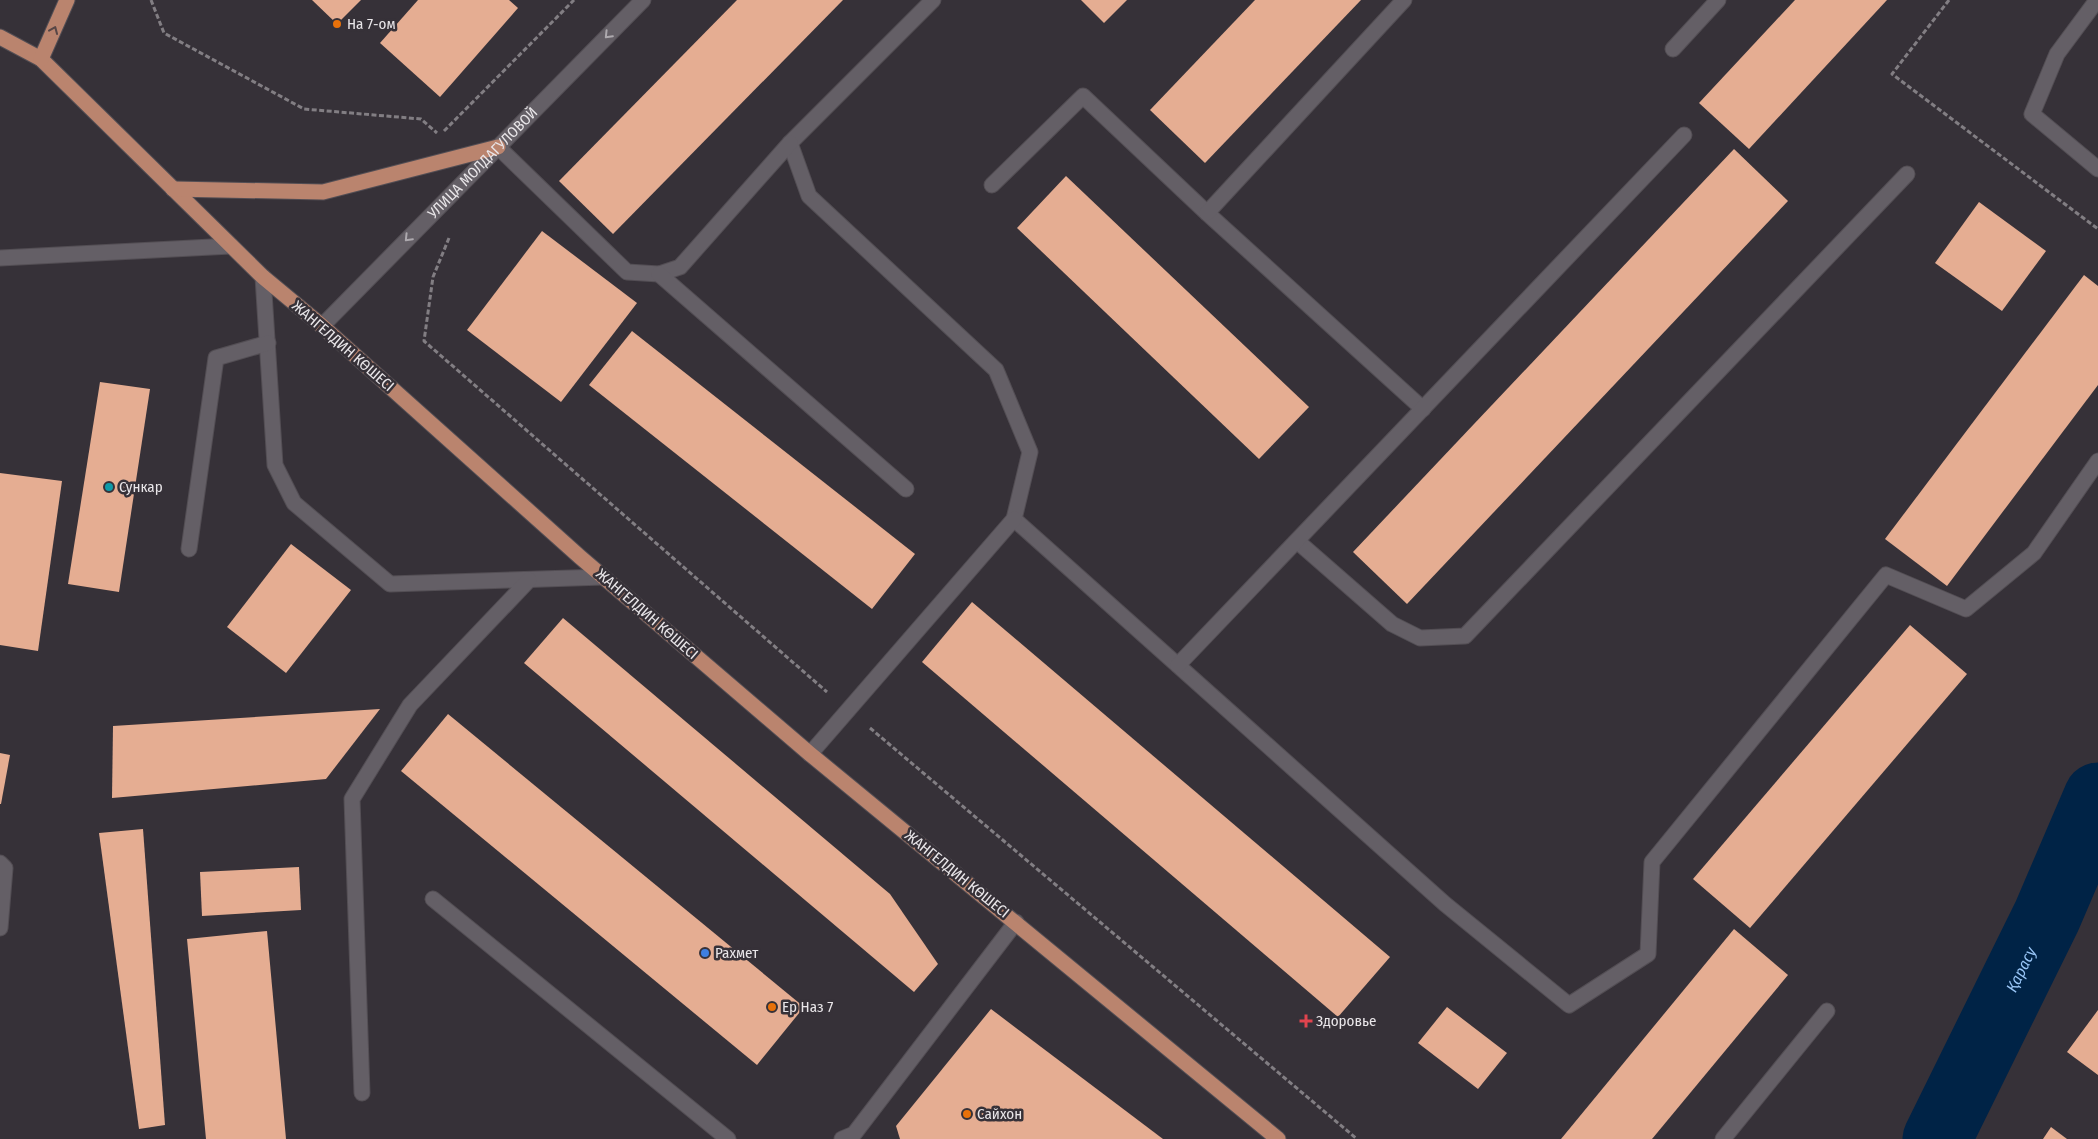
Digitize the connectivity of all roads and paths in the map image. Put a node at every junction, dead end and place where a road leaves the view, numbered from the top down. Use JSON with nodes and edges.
{"nodes":[{"id":1,"x":67,"y":0,"type":"edge"},
{"id":2,"x":151,"y":0,"type":"edge"},
{"id":3,"x":574,"y":0,"type":"edge"},
{"id":4,"x":643,"y":0,"type":"edge"},
{"id":5,"x":933,"y":0,"type":"edge"},
{"id":6,"x":1404,"y":0,"type":"edge"},
{"id":7,"x":1718,"y":0,"type":"edge"},
{"id":8,"x":1949,"y":0,"type":"edge"},
{"id":9,"x":2097,"y":0,"type":"edge"},
{"id":10,"x":0,"y":36,"type":"edge"},
{"id":11,"x":1673,"y":49,"type":"dead end"},
{"id":12,"x":41,"y":59,"type":"junction"},
{"id":13,"x":1684,"y":135,"type":"dead end"},
{"id":14,"x":790,"y":143,"type":"junction"},
{"id":15,"x":498,"y":147,"type":"junction"},
{"id":16,"x":2098,"y":169,"type":"edge"},
{"id":17,"x":1907,"y":174,"type":"dead end"},
{"id":18,"x":992,"y":185,"type":"dead end"},
{"id":19,"x":173,"y":189,"type":"junction"},
{"id":20,"x":1207,"y":213,"type":"junction"},
{"id":21,"x":2098,"y":228,"type":"edge"},
{"id":22,"x":450,"y":237,"type":"dead end"},
{"id":23,"x":231,"y":246,"type":"junction"},
{"id":24,"x":0,"y":258,"type":"edge"},
{"id":25,"x":659,"y":274,"type":"junction"},
{"id":26,"x":263,"y":277,"type":"junction"},
{"id":27,"x":322,"y":326,"type":"junction"},
{"id":28,"x":268,"y":343,"type":"junction"},
{"id":29,"x":1423,"y":409,"type":"junction"},
{"id":30,"x":2098,"y":461,"type":"edge"},
{"id":31,"x":906,"y":489,"type":"dead end"},
{"id":32,"x":1014,"y":519,"type":"junction"},
{"id":33,"x":1296,"y":541,"type":"junction"},
{"id":34,"x":189,"y":549,"type":"dead end"},
{"id":35,"x":603,"y":577,"type":"junction"},
{"id":36,"x":529,"y":580,"type":"junction"},
{"id":37,"x":1178,"y":665,"type":"junction"},
{"id":38,"x":848,"y":710,"type":"junction"},
{"id":39,"x":810,"y":754,"type":"junction"},
{"id":40,"x":0,"y":864,"type":"edge"},
{"id":41,"x":433,"y":899,"type":"dead end"},
{"id":42,"x":1016,"y":922,"type":"junction"},
{"id":43,"x":0,"y":928,"type":"edge"},
{"id":44,"x":1827,"y":1011,"type":"dead end"},
{"id":45,"x":362,"y":1093,"type":"dead end"},
{"id":46,"x":728,"y":1139,"type":"edge"},
{"id":47,"x":842,"y":1139,"type":"edge"},
{"id":48,"x":1278,"y":1139,"type":"edge"},
{"id":49,"x":1357,"y":1139,"type":"edge"},
{"id":50,"x":1723,"y":1139,"type":"edge"}],
"edges":[{"from":12,"to":1,"type":"main road","one_way":true},
{"from":2,"to":3,"type":"path"},
{"from":4,"to":15,"type":"street","name":"УЛИЦА МОЛДАГУЛОВОЙ","one_way":true},
{"from":5,"to":14,"type":"street"},
{"from":6,"to":20,"type":"street"},
{"from":7,"to":11,"type":"street"},
{"from":8,"to":21,"type":"path"},
{"from":9,"to":16,"type":"street"},
{"from":10,"to":12,"type":"main road","name":"ЖАНГЕЛДИН КӨШЕСІ"},
{"from":12,"to":19,"type":"main road","name":"ЖАНГЕЛДИН КӨШЕСІ"},
{"from":13,"to":29,"type":"street"},
{"from":14,"to":25,"type":"street"},
{"from":14,"to":32,"type":"street"},
{"from":15,"to":19,"type":"main road"},
{"from":15,"to":25,"type":"street"},
{"from":15,"to":27,"type":"street","name":"УЛИЦА МОЛДАГУЛОВОЙ","one_way":true},
{"from":17,"to":33,"type":"street"},
{"from":18,"to":20,"type":"street"},
{"from":19,"to":23,"type":"main road","name":"ЖАНГЕЛДИН КӨШЕСІ"},
{"from":20,"to":29,"type":"street"},
{"from":22,"to":38,"type":"path"},
{"from":23,"to":24,"type":"street"},
{"from":23,"to":26,"type":"main road","name":"ЖАНГЕЛДИН КӨШЕСІ"},
{"from":25,"to":31,"type":"street"},
{"from":26,"to":27,"type":"main road","name":"ЖАНГЕЛДИН КӨШЕСІ"},
{"from":26,"to":28,"type":"street"},
{"from":27,"to":35,"type":"main road","name":"ЖАНГЕЛДИН КӨШЕСІ"},
{"from":28,"to":34,"type":"street"},
{"from":28,"to":36,"type":"street"},
{"from":29,"to":33,"type":"street"},
{"from":30,"to":37,"type":"street"},
{"from":32,"to":37,"type":"street"},
{"from":32,"to":38,"type":"street"},
{"from":33,"to":37,"type":"street"},
{"from":35,"to":36,"type":"street"},
{"from":35,"to":39,"type":"main road","name":"ЖАНГЕЛДИН КӨШЕСІ"},
{"from":36,"to":45,"type":"street"},
{"from":38,"to":39,"type":"street"},
{"from":38,"to":49,"type":"path"},
{"from":39,"to":42,"type":"main road","name":"ЖАНГЕЛДИН КӨШЕСІ"},
{"from":40,"to":43,"type":"street"},
{"from":41,"to":46,"type":"street"},
{"from":42,"to":47,"type":"street"},
{"from":42,"to":48,"type":"main road","name":"ЖАНГЕЛДИН КӨШЕСІ"},
{"from":44,"to":50,"type":"street"}]}
